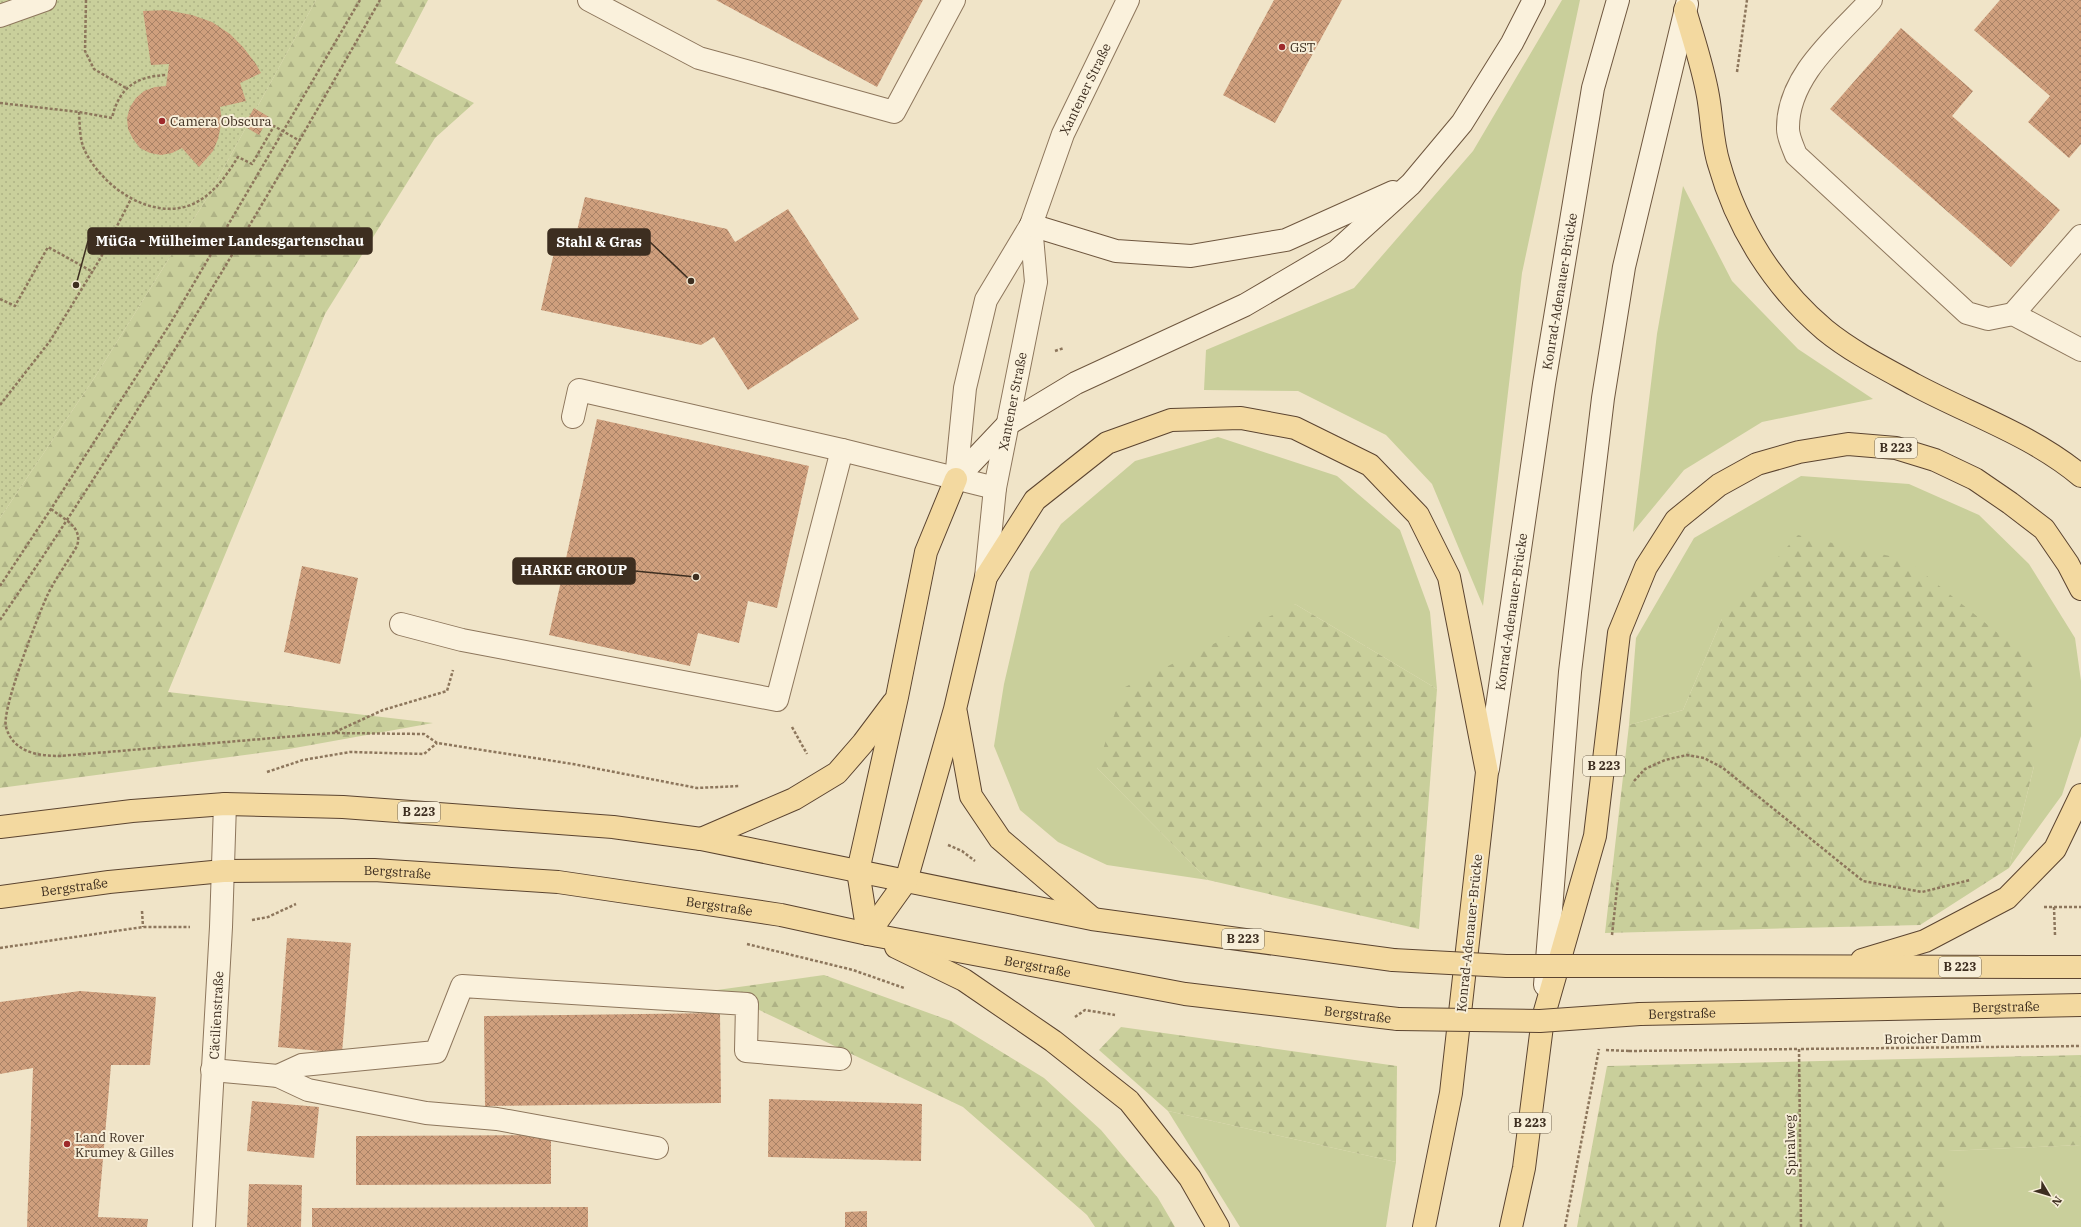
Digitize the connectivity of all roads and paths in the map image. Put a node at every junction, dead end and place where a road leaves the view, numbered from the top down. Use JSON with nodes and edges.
{"nodes":[{"id":1,"x":45,"y":0,"type":"edge"},
{"id":2,"x":86,"y":0,"type":"edge"},
{"id":3,"x":360,"y":0,"type":"edge"},
{"id":4,"x":380,"y":0,"type":"edge"},
{"id":5,"x":589,"y":0,"type":"edge"},
{"id":6,"x":954,"y":0,"type":"edge"},
{"id":7,"x":1128,"y":0,"type":"edge"},
{"id":8,"x":1534,"y":0,"type":"edge"},
{"id":9,"x":1618,"y":0,"type":"edge"},
{"id":10,"x":1747,"y":0,"type":"edge"},
{"id":11,"x":1871,"y":0,"type":"edge"},
{"id":12,"x":1687,"y":5,"type":"edge"},
{"id":13,"x":0,"y":16,"type":"edge"},
{"id":14,"x":1737,"y":74,"type":"dead end"},
{"id":15,"x":168,"y":75,"type":"dead end"},
{"id":16,"x":126,"y":88,"type":"junction"},
{"id":17,"x":0,"y":103,"type":"edge"},
{"id":18,"x":79,"y":112,"type":"junction"},
{"id":19,"x":284,"y":132,"type":"junction"},
{"id":20,"x":300,"y":141,"type":"junction"},
{"id":21,"x":1411,"y":184,"type":"junction"},
{"id":22,"x":131,"y":198,"type":"junction"},
{"id":23,"x":1031,"y":225,"type":"junction"},
{"id":24,"x":2081,"y":236,"type":"edge"},
{"id":25,"x":93,"y":272,"type":"junction"},
{"id":26,"x":0,"y":299,"type":"edge"},
{"id":27,"x":2013,"y":314,"type":"junction"},
{"id":28,"x":2081,"y":350,"type":"edge"},
{"id":29,"x":0,"y":405,"type":"edge"},
{"id":30,"x":573,"y":417,"type":"dead end"},
{"id":31,"x":1008,"y":424,"type":"junction"},
{"id":32,"x":842,"y":450,"type":"junction"},
{"id":33,"x":2081,"y":476,"type":"edge"},
{"id":34,"x":956,"y":479,"type":"junction"},
{"id":35,"x":995,"y":488,"type":"junction"},
{"id":36,"x":51,"y":509,"type":"junction"},
{"id":37,"x":67,"y":521,"type":"junction"},
{"id":38,"x":986,"y":578,"type":"junction"},
{"id":39,"x":0,"y":586,"type":"edge"},
{"id":40,"x":2081,"y":589,"type":"edge"},
{"id":41,"x":0,"y":620,"type":"edge"},
{"id":42,"x":401,"y":624,"type":"dead end"},
{"id":43,"x":462,"y":640,"type":"junction"},
{"id":44,"x":897,"y":697,"type":"junction"},
{"id":45,"x":777,"y":700,"type":"junction"},
{"id":46,"x":955,"y":709,"type":"junction"},
{"id":47,"x":333,"y":733,"type":"junction"},
{"id":48,"x":437,"y":743,"type":"junction"},
{"id":49,"x":809,"y":758,"type":"dead end"},
{"id":50,"x":1487,"y":772,"type":"junction"},
{"id":51,"x":264,"y":773,"type":"dead end"},
{"id":52,"x":1632,"y":784,"type":"dead end"},
{"id":53,"x":742,"y":786,"type":"dead end"},
{"id":54,"x":2081,"y":795,"type":"edge"},
{"id":55,"x":225,"y":804,"type":"junction"},
{"id":56,"x":0,"y":827,"type":"edge"},
{"id":57,"x":701,"y":839,"type":"junction"},
{"id":58,"x":223,"y":871,"type":"junction"},
{"id":59,"x":858,"y":871,"type":"junction"},
{"id":60,"x":1618,"y":878,"type":"dead end"},
{"id":61,"x":906,"y":881,"type":"junction"},
{"id":62,"x":0,"y":897,"type":"edge"},
{"id":63,"x":2007,"y":898,"type":"junction"},
{"id":64,"x":2081,"y":907,"type":"edge"},
{"id":65,"x":1092,"y":919,"type":"junction"},
{"id":66,"x":868,"y":934,"type":"junction"},
{"id":67,"x":1612,"y":942,"type":"dead end"},
{"id":68,"x":1840,"y":967,"type":"junction"},
{"id":69,"x":2081,"y":967,"type":"edge"},
{"id":70,"x":2081,"y":1005,"type":"edge"},
{"id":71,"x":1543,"y":1018,"type":"junction"},
{"id":72,"x":1600,"y":1045,"type":"dead end"},
{"id":73,"x":2081,"y":1046,"type":"edge"},
{"id":74,"x":1799,"y":1049,"type":"junction"},
{"id":75,"x":1629,"y":1051,"type":"dead end"},
{"id":76,"x":840,"y":1059,"type":"dead end"},
{"id":77,"x":212,"y":1070,"type":"junction"},
{"id":78,"x":278,"y":1076,"type":"junction"},
{"id":79,"x":657,"y":1148,"type":"dead end"},
{"id":80,"x":204,"y":1227,"type":"edge"},
{"id":81,"x":1218,"y":1227,"type":"edge"},
{"id":82,"x":1424,"y":1227,"type":"edge"},
{"id":83,"x":1511,"y":1227,"type":"edge"},
{"id":84,"x":1565,"y":1227,"type":"edge"},
{"id":85,"x":1801,"y":1227,"type":"edge"}],
"edges":[{"from":1,"to":13,"type":"main road"},
{"from":2,"to":16,"type":"path"},
{"from":3,"to":19,"type":"path"},
{"from":4,"to":20,"type":"path"},
{"from":5,"to":6,"type":"main road"},
{"from":7,"to":23,"type":"main road","name":"Xantener Straße"},
{"from":8,"to":21,"type":"main road"},
{"from":9,"to":50,"type":"main road","name":"Konrad-Adenauer-Brücke"},
{"from":10,"to":14,"type":"path"},
{"from":11,"to":27,"type":"main road"},
{"from":12,"to":33,"type":"main road"},
{"from":12,"to":71,"type":"main road"},
{"from":15,"to":16,"type":"path"},
{"from":16,"to":18,"type":"path"},
{"from":17,"to":18,"type":"path"},
{"from":18,"to":22,"type":"path"},
{"from":19,"to":20,"type":"path"},
{"from":19,"to":22,"type":"path"},
{"from":19,"to":36,"type":"path"},
{"from":20,"to":37,"type":"path"},
{"from":21,"to":23,"type":"main road"},
{"from":21,"to":31,"type":"main road"},
{"from":22,"to":25,"type":"path"},
{"from":23,"to":31,"type":"main road","name":"Xantener Straße"},
{"from":23,"to":34,"type":"main road","name":"Xantener Straße"},
{"from":24,"to":27,"type":"main road"},
{"from":25,"to":26,"type":"path"},
{"from":25,"to":29,"type":"path"},
{"from":27,"to":28,"type":"main road"},
{"from":30,"to":32,"type":"main road"},
{"from":31,"to":34,"type":"main road"},
{"from":31,"to":35,"type":"main road","name":"Xantener Straße"},
{"from":32,"to":34,"type":"main road"},
{"from":32,"to":45,"type":"main road"},
{"from":34,"to":35,"type":"main road"},
{"from":34,"to":44,"type":"main road"},
{"from":35,"to":38,"type":"main road","name":"Xantener Straße"},
{"from":36,"to":37,"type":"path"},
{"from":36,"to":39,"type":"path"},
{"from":37,"to":41,"type":"path"},
{"from":37,"to":47,"type":"path"},
{"from":38,"to":46,"type":"main road"},
{"from":38,"to":50,"type":"main road"},
{"from":40,"to":71,"type":"main road","number":"B 223"},
{"from":42,"to":43,"type":"main road"},
{"from":43,"to":45,"type":"main road"},
{"from":43,"to":47,"type":"path"},
{"from":44,"to":57,"type":"main road"},
{"from":44,"to":59,"type":"main road"},
{"from":45,"to":49,"type":"path"},
{"from":46,"to":61,"type":"main road"},
{"from":46,"to":65,"type":"main road"},
{"from":47,"to":48,"type":"path"},
{"from":48,"to":51,"type":"path"},
{"from":48,"to":53,"type":"path"},
{"from":50,"to":82,"type":"main road","name":"Konrad-Adenauer-Brücke"},
{"from":52,"to":63,"type":"path"},
{"from":54,"to":63,"type":"main road","number":"B 223"},
{"from":55,"to":56,"type":"main road","number":"B 223"},
{"from":55,"to":57,"type":"main road","number":"B 223"},
{"from":55,"to":58,"type":"main road","name":"Cäcilienstraße"},
{"from":57,"to":59,"type":"main road","number":"B 223"},
{"from":58,"to":62,"type":"main road","name":"Bergstraße"},
{"from":58,"to":66,"type":"main road","name":"Bergstraße"},
{"from":58,"to":77,"type":"main road","name":"Cäcilienstraße"},
{"from":59,"to":61,"type":"main road","number":"B 223"},
{"from":59,"to":66,"type":"main road"},
{"from":60,"to":67,"type":"path"},
{"from":61,"to":65,"type":"main road","number":"B 223"},
{"from":61,"to":66,"type":"main road"},
{"from":63,"to":64,"type":"path"},
{"from":63,"to":68,"type":"main road","number":"B 223"},
{"from":65,"to":68,"type":"main road","number":"B 223","bridge":true},
{"from":66,"to":70,"type":"main road","name":"Bergstraße","bridge":true},
{"from":66,"to":81,"type":"main road"},
{"from":68,"to":69,"type":"main road","number":"B 223"},
{"from":71,"to":83,"type":"main road","number":"B 223"},
{"from":72,"to":84,"type":"path"},
{"from":73,"to":74,"type":"path","name":"Broicher Damm"},
{"from":74,"to":75,"type":"path","name":"Broicher Damm"},
{"from":74,"to":85,"type":"path","name":"Spiralweg"},
{"from":76,"to":78,"type":"main road"},
{"from":77,"to":78,"type":"main road"},
{"from":77,"to":80,"type":"main road","name":"Cäcilienstraße"},
{"from":78,"to":79,"type":"main road"}]}
